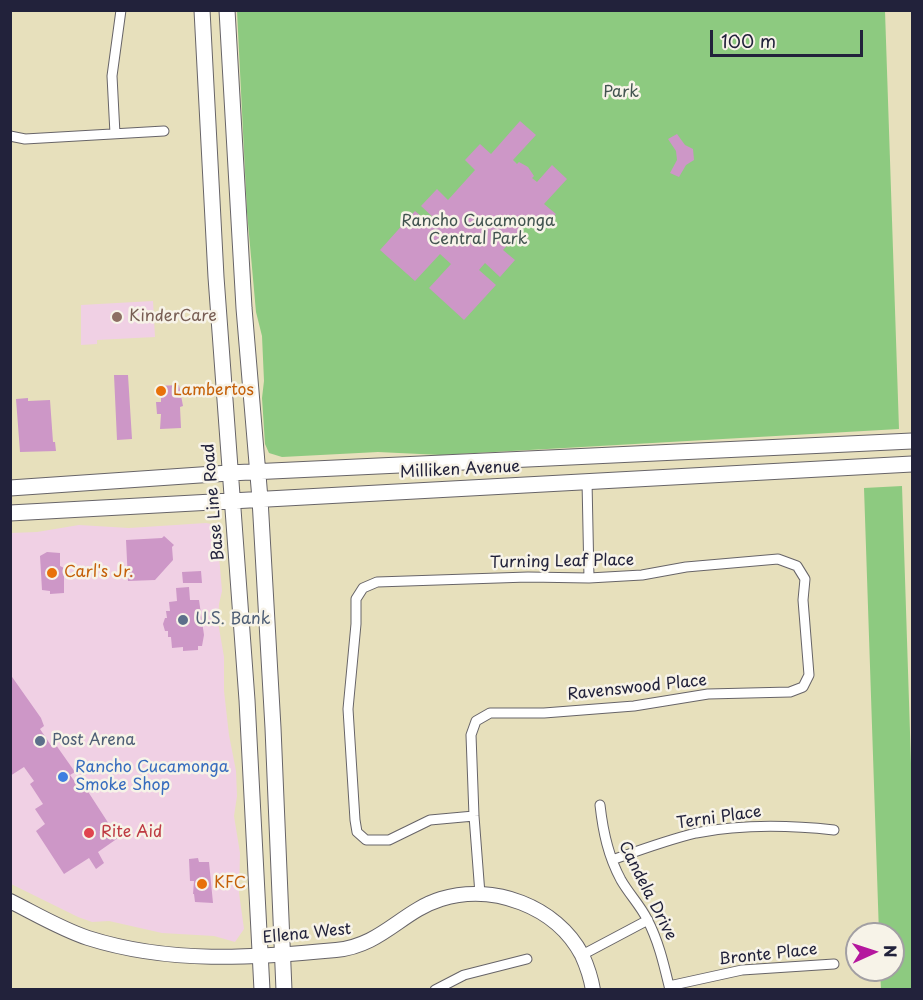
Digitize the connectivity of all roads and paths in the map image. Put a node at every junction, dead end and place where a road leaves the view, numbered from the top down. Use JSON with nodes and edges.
{"nodes":[{"id":1,"x":121,"y":10,"type":"edge"},
{"id":2,"x":202,"y":10,"type":"edge"},
{"id":3,"x":227,"y":10,"type":"edge"},
{"id":4,"x":164,"y":131,"type":"dead end"},
{"id":5,"x":115,"y":134,"type":"junction"},
{"id":6,"x":10,"y":136,"type":"edge"},
{"id":7,"x":912,"y":441,"type":"edge"},
{"id":8,"x":912,"y":464,"type":"edge"},
{"id":9,"x":258,"y":472,"type":"junction"},
{"id":10,"x":229,"y":473,"type":"junction"},
{"id":11,"x":587,"y":481,"type":"junction"},
{"id":12,"x":10,"y":488,"type":"edge"},
{"id":13,"x":260,"y":500,"type":"junction"},
{"id":14,"x":233,"y":501,"type":"junction"},
{"id":15,"x":10,"y":513,"type":"edge"},
{"id":16,"x":589,"y":578,"type":"junction"},
{"id":17,"x":803,"y":687,"type":"joint"},
{"id":18,"x":600,"y":805,"type":"dead end"},
{"id":19,"x":474,"y":816,"type":"junction"},
{"id":20,"x":834,"y":830,"type":"dead end"},
{"id":21,"x":612,"y":860,"type":"junction"},
{"id":22,"x":480,"y":894,"type":"junction"},
{"id":23,"x":10,"y":901,"type":"edge"},
{"id":24,"x":648,"y":920,"type":"junction"},
{"id":25,"x":282,"y":953,"type":"junction"},
{"id":26,"x":260,"y":955,"type":"junction"},
{"id":27,"x":582,"y":955,"type":"junction"},
{"id":28,"x":527,"y":959,"type":"dead end"},
{"id":29,"x":834,"y":964,"type":"dead end"},
{"id":30,"x":670,"y":988,"type":"edge"},
{"id":31,"x":262,"y":990,"type":"edge"},
{"id":32,"x":284,"y":990,"type":"edge"},
{"id":33,"x":435,"y":990,"type":"edge"},
{"id":34,"x":594,"y":990,"type":"edge"}],
"edges":[{"from":1,"to":5,"type":"street"},
{"from":2,"to":10,"type":"main road","name":"Base Line Road"},
{"from":3,"to":9,"type":"main road"},
{"from":4,"to":5,"type":"street"},
{"from":5,"to":6,"type":"street"},
{"from":7,"to":9,"type":"main road","name":"Milliken Avenue"},
{"from":8,"to":11,"type":"main road","name":"Milliken Avenue"},
{"from":9,"to":10,"type":"main road","name":"Milliken Avenue"},
{"from":9,"to":13,"type":"main road"},
{"from":10,"to":12,"type":"main road","name":"Milliken Avenue"},
{"from":10,"to":14,"type":"main road","name":"Base Line Road"},
{"from":11,"to":13,"type":"main road","name":"Milliken Avenue"},
{"from":11,"to":16,"type":"street"},
{"from":13,"to":14,"type":"main road","name":"Milliken Avenue"},
{"from":13,"to":25,"type":"main road"},
{"from":14,"to":15,"type":"main road","name":"Milliken Avenue"},
{"from":14,"to":26,"type":"main road","name":"Base Line Road"},
{"from":16,"to":17,"type":"street","name":"Turning Leaf Place"},
{"from":16,"to":19,"type":"street","name":"Turning Leaf Place"},
{"from":17,"to":19,"type":"street","name":"Ravenswood Place"},
{"from":18,"to":21,"type":"street","name":"Candela Drive"},
{"from":19,"to":22,"type":"street"},
{"from":20,"to":21,"type":"street","name":"Terni Place"},
{"from":21,"to":24,"type":"street","name":"Candela Drive"},
{"from":22,"to":25,"type":"street","name":"Ellena West"},
{"from":22,"to":27,"type":"street","name":"Ellena West"},
{"from":23,"to":26,"type":"street","name":"Ellena West"},
{"from":24,"to":27,"type":"street"},
{"from":24,"to":30,"type":"street","name":"Candela Drive"},
{"from":25,"to":26,"type":"street","name":"Ellena West"},
{"from":25,"to":32,"type":"main road"},
{"from":26,"to":31,"type":"main road","name":"Base Line Road"},
{"from":27,"to":34,"type":"street","name":"Ellena West"},
{"from":28,"to":33,"type":"street"},
{"from":29,"to":30,"type":"street","name":"Bronte Place"}]}
